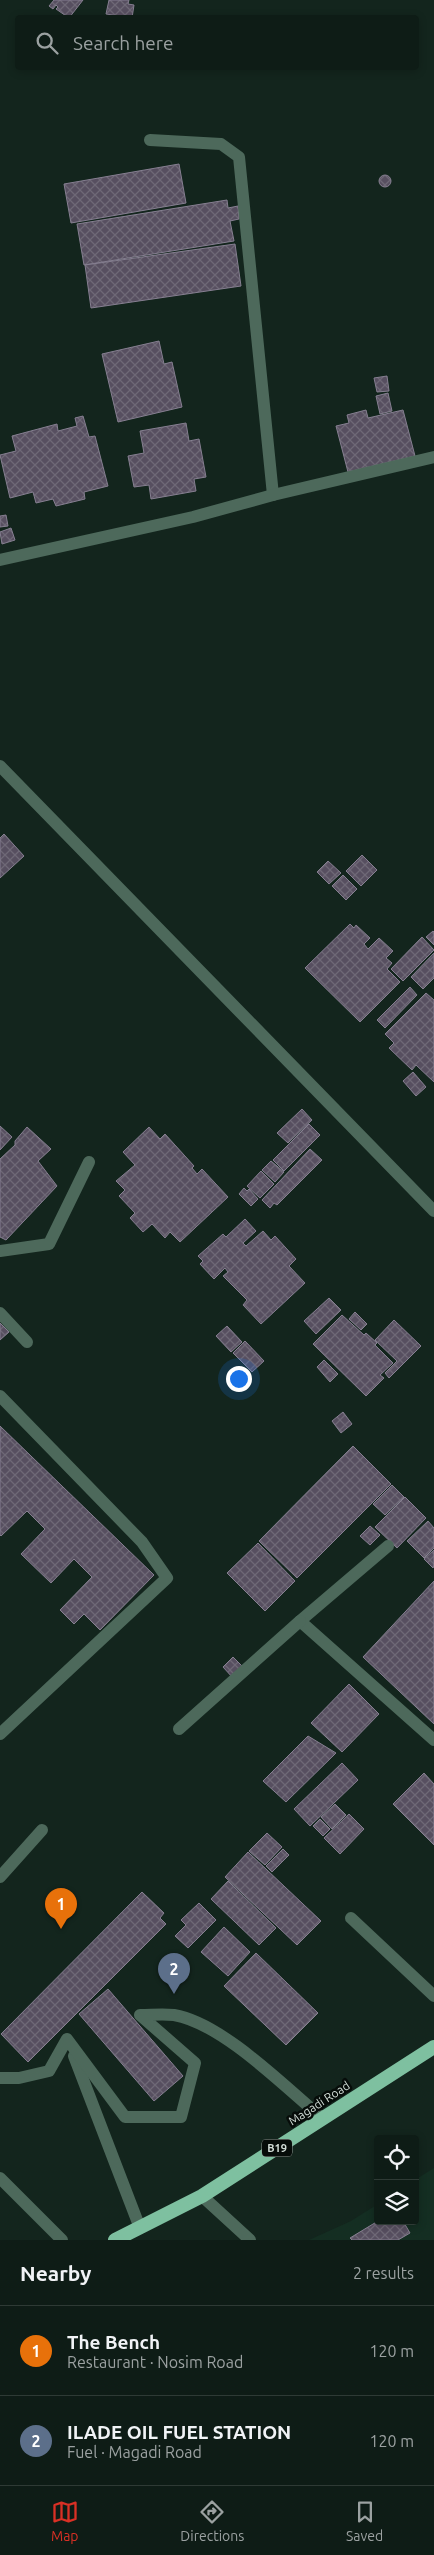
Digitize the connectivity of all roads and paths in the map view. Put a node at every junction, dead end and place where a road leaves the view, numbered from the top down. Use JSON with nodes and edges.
{"nodes":[{"id":1,"x":150,"y":140,"type":"dead end"},
{"id":2,"x":434,"y":457,"type":"edge"},
{"id":3,"x":273,"y":495,"type":"junction"},
{"id":4,"x":0,"y":560,"type":"edge"},
{"id":5,"x":0,"y":766,"type":"edge"},
{"id":6,"x":89,"y":1162,"type":"dead end"},
{"id":7,"x":434,"y":1211,"type":"edge"},
{"id":8,"x":0,"y":1251,"type":"edge"},
{"id":9,"x":0,"y":1313,"type":"edge"},
{"id":10,"x":27,"y":1342,"type":"dead end"},
{"id":11,"x":0,"y":1396,"type":"edge"},
{"id":12,"x":388,"y":1546,"type":"dead end"},
{"id":13,"x":300,"y":1621,"type":"junction"},
{"id":14,"x":179,"y":1730,"type":"dead end"},
{"id":15,"x":0,"y":1734,"type":"edge"},
{"id":16,"x":434,"y":1740,"type":"edge"},
{"id":17,"x":42,"y":1830,"type":"dead end"},
{"id":18,"x":0,"y":1877,"type":"edge"},
{"id":19,"x":351,"y":1918,"type":"dead end"},
{"id":20,"x":434,"y":1996,"type":"edge"},
{"id":21,"x":67,"y":2039,"type":"junction"},
{"id":22,"x":434,"y":2047,"type":"edge"},
{"id":23,"x":0,"y":2078,"type":"edge"},
{"id":24,"x":322,"y":2118,"type":"junction"},
{"id":25,"x":0,"y":2178,"type":"edge"},
{"id":26,"x":202,"y":2196,"type":"junction"},
{"id":27,"x":140,"y":2228,"type":"junction"},
{"id":28,"x":62,"y":2240,"type":"edge"},
{"id":29,"x":115,"y":2240,"type":"edge"},
{"id":30,"x":250,"y":2240,"type":"edge"}],
"edges":[{"from":1,"to":3,"type":"street"},
{"from":2,"to":3,"type":"street"},
{"from":3,"to":4,"type":"street"},
{"from":5,"to":7,"type":"street"},
{"from":6,"to":8,"type":"street"},
{"from":9,"to":10,"type":"street"},
{"from":11,"to":15,"type":"street"},
{"from":12,"to":13,"type":"street"},
{"from":13,"to":14,"type":"street"},
{"from":13,"to":16,"type":"street"},
{"from":17,"to":18,"type":"street"},
{"from":19,"to":20,"type":"street"},
{"from":21,"to":23,"type":"street"},
{"from":21,"to":24,"type":"street"},
{"from":21,"to":27,"type":"street"},
{"from":22,"to":24,"type":"highway","name":"Magadi Road","number":"B19"},
{"from":24,"to":26,"type":"highway","name":"Magadi Road","number":"B19"},
{"from":25,"to":28,"type":"street"},
{"from":26,"to":27,"type":"highway","name":"Magadi Road","number":"B19"},
{"from":26,"to":30,"type":"street"},
{"from":27,"to":29,"type":"highway","name":"Magadi Road","number":"B19"}]}
